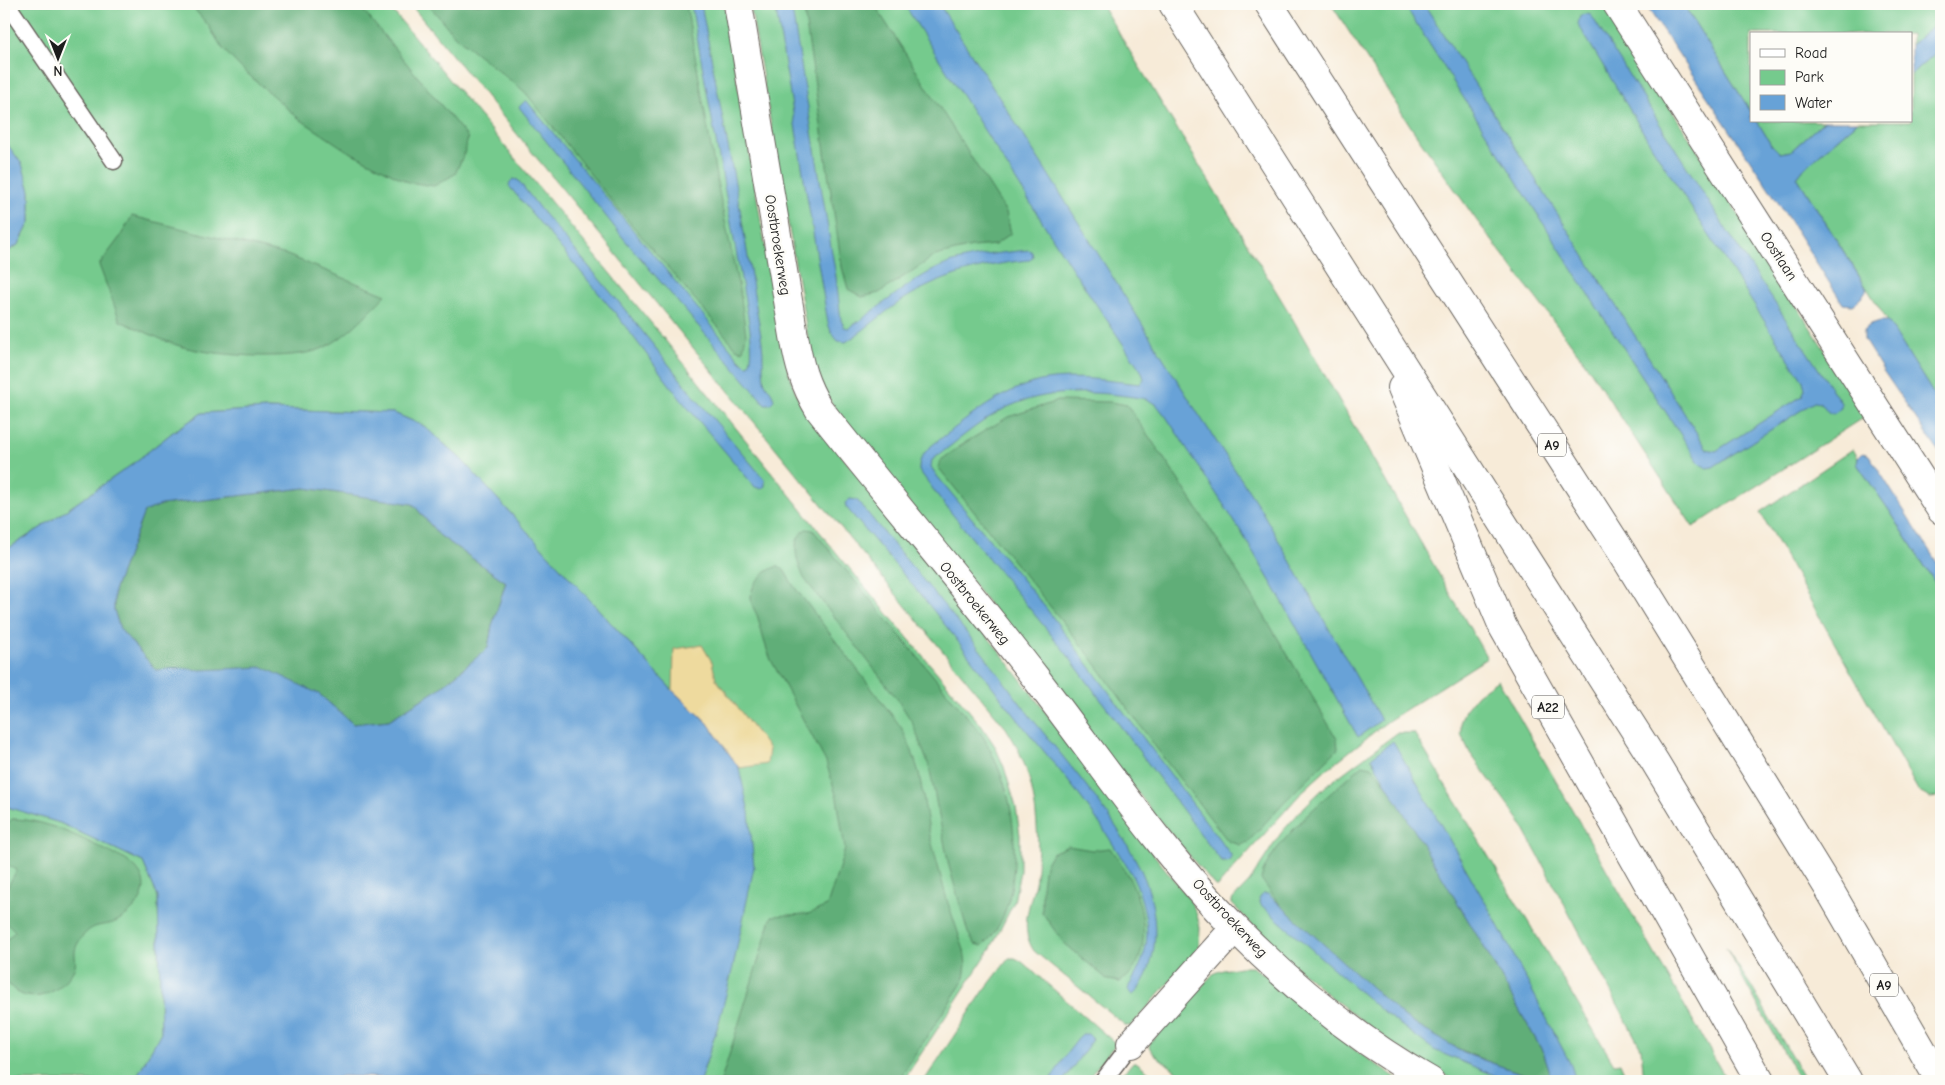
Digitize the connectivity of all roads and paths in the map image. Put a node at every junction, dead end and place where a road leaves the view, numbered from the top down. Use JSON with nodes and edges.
{"nodes":[{"id":1,"x":7,"y":4,"type":"edge"},
{"id":2,"x":738,"y":4,"type":"edge"},
{"id":3,"x":1172,"y":4,"type":"edge"},
{"id":4,"x":1269,"y":4,"type":"edge"},
{"id":5,"x":1617,"y":4,"type":"edge"},
{"id":6,"x":114,"y":162,"type":"dead end"},
{"id":7,"x":1371,"y":316,"type":"junction"},
{"id":8,"x":1941,"y":510,"type":"edge"},
{"id":9,"x":1235,"y":928,"type":"junction"},
{"id":10,"x":1131,"y":1044,"type":"joint"},
{"id":11,"x":1103,"y":1081,"type":"edge"},
{"id":12,"x":1430,"y":1081,"type":"edge"},
{"id":13,"x":1760,"y":1081,"type":"edge"},
{"id":14,"x":1848,"y":1081,"type":"edge"},
{"id":15,"x":1940,"y":1081,"type":"edge"}],
"edges":[{"from":1,"to":6,"type":"lane"},
{"from":2,"to":9,"type":"main road","name":"Oostbroekerweg"},
{"from":3,"to":7,"type":"main road"},
{"from":4,"to":15,"type":"main road","number":"A9"},
{"from":5,"to":8,"type":"main road","name":"Oostlaan"},
{"from":7,"to":13,"type":"main road","number":"A22"},
{"from":7,"to":14,"type":"main road"},
{"from":9,"to":10,"type":"main road"},
{"from":9,"to":12,"type":"main road","name":"Oostbroekerweg"},
{"from":10,"to":11,"type":"lane"}]}
